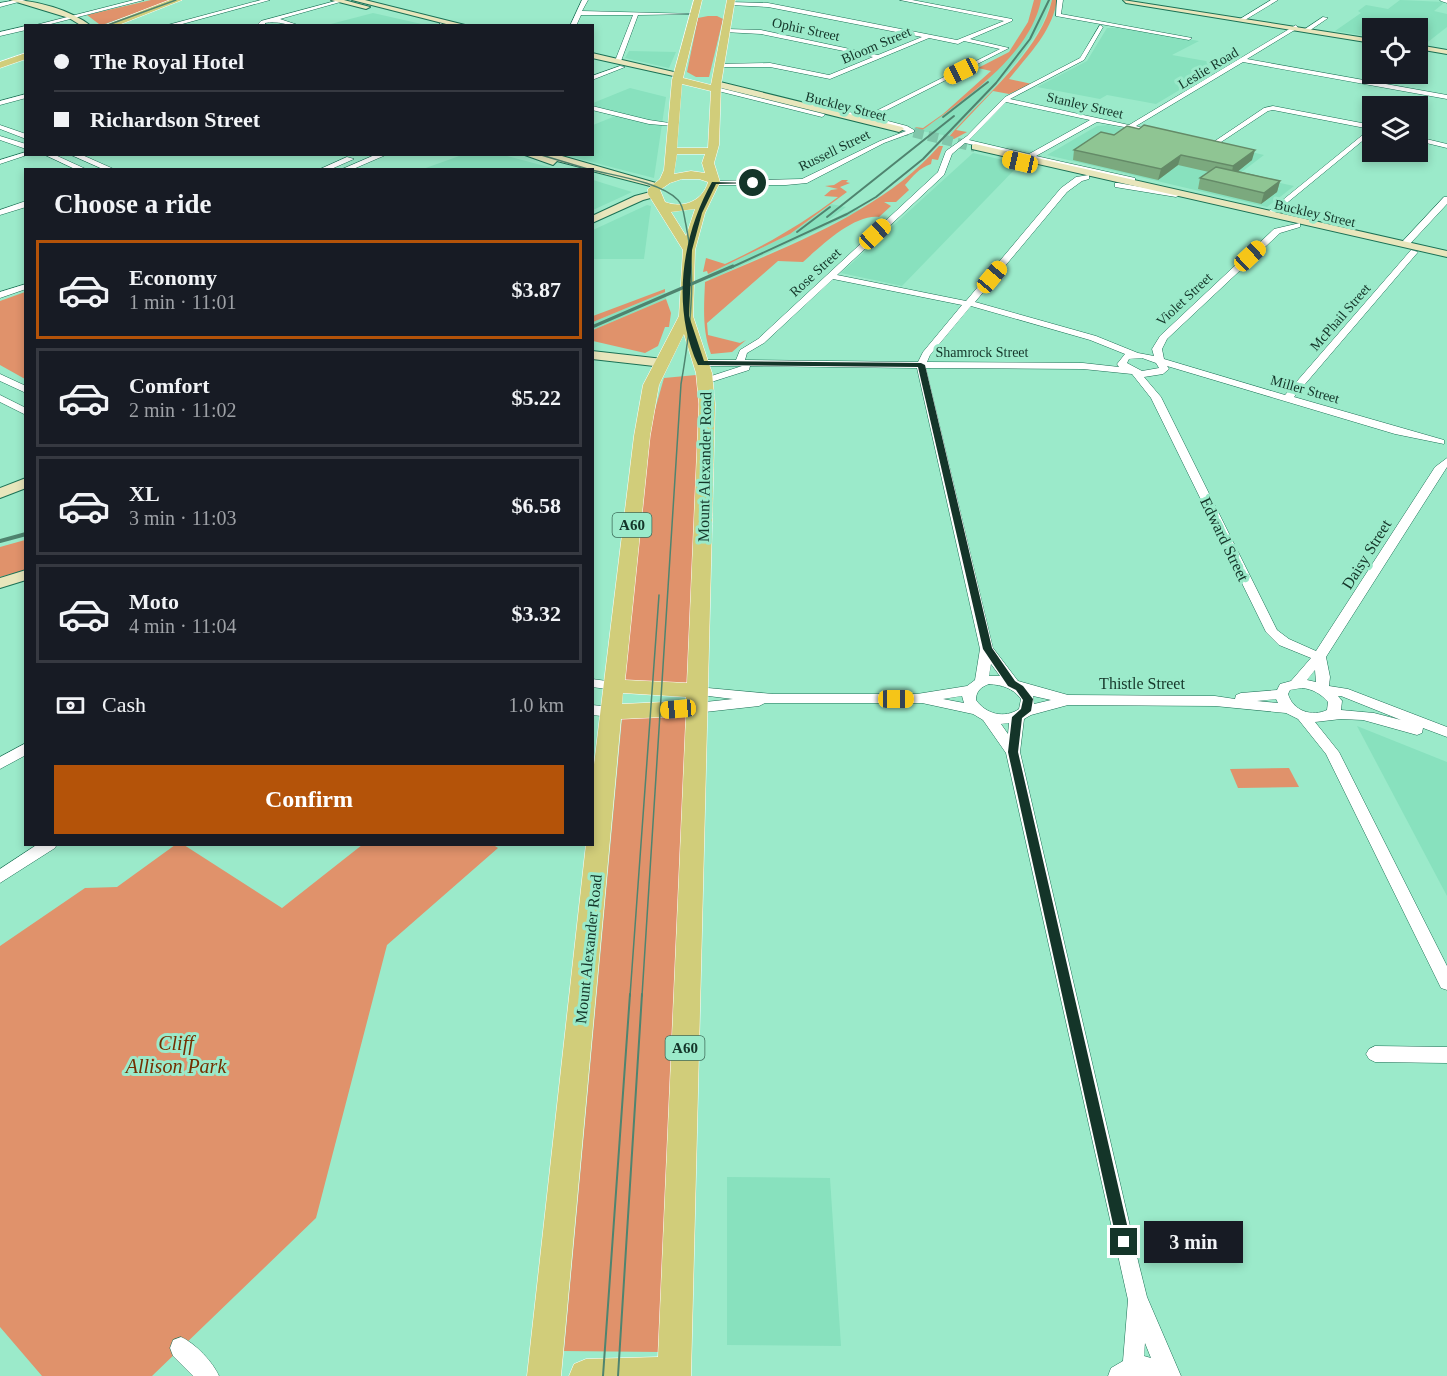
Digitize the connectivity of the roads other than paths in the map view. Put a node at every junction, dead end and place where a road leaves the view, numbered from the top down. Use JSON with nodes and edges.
{"nodes":[{"id":1,"x":19,"y":0,"type":"edge"},
{"id":2,"x":141,"y":0,"type":"edge"},
{"id":3,"x":176,"y":0,"type":"edge"},
{"id":4,"x":267,"y":0,"type":"edge"},
{"id":5,"x":340,"y":0,"type":"edge"},
{"id":6,"x":351,"y":0,"type":"edge"},
{"id":7,"x":356,"y":0,"type":"edge"},
{"id":8,"x":585,"y":0,"type":"edge"},
{"id":9,"x":698,"y":0,"type":"edge"},
{"id":10,"x":903,"y":0,"type":"edge"},
{"id":11,"x":1060,"y":0,"type":"edge"},
{"id":12,"x":1117,"y":0,"type":"edge"},
{"id":13,"x":1129,"y":0,"type":"edge"},
{"id":14,"x":1275,"y":0,"type":"edge"},
{"id":15,"x":731,"y":1,"type":"edge"},
{"id":16,"x":0,"y":5,"type":"edge"},
{"id":17,"x":579,"y":13,"type":"junction"},
{"id":18,"x":636,"y":14,"type":"junction"},
{"id":19,"x":694,"y":14,"type":"junction"},
{"id":20,"x":706,"y":15,"type":"dead end"},
{"id":21,"x":717,"y":15,"type":"dead end"},
{"id":22,"x":729,"y":15,"type":"junction"},
{"id":23,"x":72,"y":16,"type":"junction"},
{"id":24,"x":1325,"y":18,"type":"dead end"},
{"id":25,"x":274,"y":19,"type":"junction"},
{"id":26,"x":1243,"y":19,"type":"junction"},
{"id":27,"x":42,"y":24,"type":"edge"},
{"id":28,"x":85,"y":24,"type":"edge"},
{"id":29,"x":112,"y":24,"type":"edge"},
{"id":30,"x":174,"y":24,"type":"edge"},
{"id":31,"x":260,"y":24,"type":"edge"},
{"id":32,"x":291,"y":24,"type":"edge"},
{"id":33,"x":437,"y":24,"type":"edge"},
{"id":34,"x":456,"y":24,"type":"edge"},
{"id":35,"x":574,"y":24,"type":"edge"},
{"id":36,"x":1097,"y":24,"type":"junction"},
{"id":37,"x":24,"y":28,"type":"edge"},
{"id":38,"x":1295,"y":28,"type":"junction"},
{"id":39,"x":1308,"y":30,"type":"junction"},
{"id":40,"x":726,"y":31,"type":"junction"},
{"id":41,"x":0,"y":34,"type":"edge"},
{"id":42,"x":928,"y":36,"type":"junction"},
{"id":43,"x":1189,"y":38,"type":"dead end"},
{"id":44,"x":1362,"y":38,"type":"edge"},
{"id":45,"x":966,"y":40,"type":"junction"},
{"id":46,"x":1428,"y":49,"type":"edge"},
{"id":47,"x":1447,"y":52,"type":"edge"},
{"id":48,"x":594,"y":56,"type":"edge"},
{"id":49,"x":24,"y":57,"type":"edge"},
{"id":50,"x":880,"y":57,"type":"junction"},
{"id":51,"x":594,"y":60,"type":"edge"},
{"id":52,"x":1244,"y":60,"type":"junction"},
{"id":53,"x":620,"y":64,"type":"junction"},
{"id":54,"x":0,"y":65,"type":"edge"},
{"id":55,"x":720,"y":65,"type":"junction"},
{"id":56,"x":594,"y":70,"type":"edge"},
{"id":57,"x":594,"y":77,"type":"edge"},
{"id":58,"x":677,"y":78,"type":"junction"},
{"id":59,"x":716,"y":86,"type":"junction"},
{"id":60,"x":757,"y":94,"type":"junction"},
{"id":61,"x":24,"y":97,"type":"edge"},
{"id":62,"x":1447,"y":97,"type":"edge"},
{"id":63,"x":1005,"y":100,"type":"junction"},
{"id":64,"x":0,"y":103,"type":"edge"},
{"id":65,"x":594,"y":108,"type":"edge"},
{"id":66,"x":820,"y":110,"type":"junction"},
{"id":67,"x":866,"y":118,"type":"junction"},
{"id":68,"x":1097,"y":119,"type":"junction"},
{"id":69,"x":673,"y":124,"type":"junction"},
{"id":70,"x":0,"y":127,"type":"edge"},
{"id":71,"x":1130,"y":127,"type":"junction"},
{"id":72,"x":1362,"y":127,"type":"edge"},
{"id":73,"x":899,"y":129,"type":"tunnel mouth"},
{"id":74,"x":1152,"y":132,"type":"edge"},
{"id":75,"x":24,"y":136,"type":"edge"},
{"id":76,"x":0,"y":138,"type":"edge"},
{"id":77,"x":1362,"y":138,"type":"edge"},
{"id":78,"x":894,"y":139,"type":"junction"},
{"id":79,"x":1428,"y":141,"type":"edge"},
{"id":80,"x":1203,"y":143,"type":"edge"},
{"id":81,"x":960,"y":144,"type":"junction"},
{"id":82,"x":1213,"y":145,"type":"junction"},
{"id":83,"x":1447,"y":146,"type":"edge"},
{"id":84,"x":24,"y":147,"type":"edge"},
{"id":85,"x":975,"y":147,"type":"tunnel mouth"},
{"id":86,"x":1222,"y":147,"type":"edge"},
{"id":87,"x":24,"y":149,"type":"edge"},
{"id":88,"x":672,"y":151,"type":"junction"},
{"id":89,"x":713,"y":151,"type":"junction"},
{"id":90,"x":24,"y":155,"type":"edge"},
{"id":91,"x":0,"y":156,"type":"edge"},
{"id":92,"x":51,"y":156,"type":"edge"},
{"id":93,"x":77,"y":156,"type":"edge"},
{"id":94,"x":358,"y":156,"type":"edge"},
{"id":95,"x":380,"y":156,"type":"edge"},
{"id":96,"x":532,"y":156,"type":"edge"},
{"id":97,"x":550,"y":156,"type":"edge"},
{"id":98,"x":1030,"y":156,"type":"junction"},
{"id":99,"x":0,"y":162,"type":"edge"},
{"id":100,"x":80,"y":168,"type":"edge"},
{"id":101,"x":108,"y":168,"type":"edge"},
{"id":102,"x":326,"y":168,"type":"edge"},
{"id":103,"x":348,"y":168,"type":"edge"},
{"id":104,"x":572,"y":168,"type":"edge"},
{"id":105,"x":591,"y":168,"type":"edge"},
{"id":106,"x":594,"y":169,"type":"edge"},
{"id":107,"x":594,"y":174,"type":"edge"},
{"id":108,"x":1070,"y":174,"type":"junction"},
{"id":109,"x":1086,"y":177,"type":"junction"},
{"id":110,"x":713,"y":186,"type":"junction"},
{"id":111,"x":658,"y":188,"type":"junction"},
{"id":112,"x":1151,"y":188,"type":"junction"},
{"id":113,"x":1064,"y":190,"type":"junction"},
{"id":114,"x":1176,"y":195,"type":"junction"},
{"id":115,"x":1447,"y":200,"type":"edge"},
{"id":116,"x":24,"y":205,"type":"edge"},
{"id":117,"x":662,"y":205,"type":"junction"},
{"id":118,"x":1233,"y":205,"type":"junction"},
{"id":119,"x":0,"y":213,"type":"edge"},
{"id":120,"x":1272,"y":216,"type":"junction"},
{"id":121,"x":594,"y":218,"type":"edge"},
{"id":122,"x":1298,"y":225,"type":"junction"},
{"id":123,"x":1277,"y":231,"type":"junction"},
{"id":124,"x":1409,"y":248,"type":"junction"},
{"id":125,"x":689,"y":250,"type":"junction"},
{"id":126,"x":1447,"y":254,"type":"edge"},
{"id":127,"x":1447,"y":260,"type":"edge"},
{"id":128,"x":831,"y":276,"type":"junction"},
{"id":129,"x":24,"y":277,"type":"edge"},
{"id":130,"x":0,"y":285,"type":"edge"},
{"id":131,"x":24,"y":287,"type":"edge"},
{"id":132,"x":0,"y":295,"type":"edge"},
{"id":133,"x":969,"y":303,"type":"junction"},
{"id":134,"x":686,"y":316,"type":"junction"},
{"id":135,"x":1163,"y":338,"type":"junction"},
{"id":136,"x":761,"y":341,"type":"junction"},
{"id":137,"x":594,"y":355,"type":"edge"},
{"id":138,"x":1137,"y":355,"type":"junction"},
{"id":139,"x":1122,"y":361,"type":"junction"},
{"id":140,"x":675,"y":363,"type":"junction"},
{"id":141,"x":741,"y":363,"type":"junction"},
{"id":142,"x":756,"y":364,"type":"junction"},
{"id":143,"x":921,"y":365,"type":"junction"},
{"id":144,"x":1083,"y":366,"type":"junction"},
{"id":145,"x":1161,"y":366,"type":"junction"},
{"id":146,"x":703,"y":372,"type":"junction"},
{"id":147,"x":1133,"y":372,"type":"junction"},
{"id":148,"x":0,"y":377,"type":"edge"},
{"id":149,"x":24,"y":389,"type":"edge"},
{"id":150,"x":1156,"y":397,"type":"junction"},
{"id":151,"x":0,"y":398,"type":"edge"},
{"id":152,"x":1287,"y":399,"type":"junction"},
{"id":153,"x":24,"y":411,"type":"edge"},
{"id":154,"x":1443,"y":452,"type":"edge"},
{"id":155,"x":24,"y":483,"type":"edge"},
{"id":156,"x":0,"y":494,"type":"edge"},
{"id":157,"x":24,"y":576,"type":"edge"},
{"id":158,"x":0,"y":583,"type":"edge"},
{"id":159,"x":987,"y":649,"type":"junction"},
{"id":160,"x":1319,"y":657,"type":"junction"},
{"id":161,"x":1296,"y":684,"type":"junction"},
{"id":162,"x":594,"y":686,"type":"edge"},
{"id":163,"x":976,"y":686,"type":"junction"},
{"id":164,"x":1016,"y":686,"type":"junction"},
{"id":165,"x":1323,"y":690,"type":"junction"},
{"id":166,"x":1281,"y":694,"type":"junction"},
{"id":167,"x":697,"y":699,"type":"junction"},
{"id":168,"x":917,"y":699,"type":"junction"},
{"id":169,"x":1068,"y":700,"type":"junction"},
{"id":170,"x":1215,"y":701,"type":"junction"},
{"id":171,"x":606,"y":703,"type":"edge"},
{"id":172,"x":1297,"y":712,"type":"junction"},
{"id":173,"x":982,"y":713,"type":"junction"},
{"id":174,"x":1021,"y":714,"type":"junction"},
{"id":175,"x":1327,"y":716,"type":"junction"},
{"id":176,"x":1447,"y":732,"type":"edge"},
{"id":177,"x":1447,"y":741,"type":"edge"},
{"id":178,"x":24,"y":749,"type":"edge"},
{"id":179,"x":1013,"y":752,"type":"junction"},
{"id":180,"x":1332,"y":752,"type":"junction"},
{"id":181,"x":0,"y":764,"type":"edge"},
{"id":182,"x":594,"y":833,"type":"edge"},
{"id":183,"x":47,"y":846,"type":"edge"},
{"id":184,"x":593,"y":846,"type":"edge"},
{"id":185,"x":0,"y":877,"type":"edge"},
{"id":186,"x":1447,"y":983,"type":"edge"},
{"id":187,"x":1375,"y":1054,"type":"dead end"},
{"id":188,"x":1447,"y":1054,"type":"edge"},
{"id":189,"x":1137,"y":1298,"type":"junction"},
{"id":190,"x":181,"y":1348,"type":"dead end"},
{"id":191,"x":1126,"y":1372,"type":"edge"},
{"id":192,"x":681,"y":1375,"type":"edge"},
{"id":193,"x":208,"y":1376,"type":"edge"},
{"id":194,"x":544,"y":1376,"type":"edge"},
{"id":195,"x":586,"y":1376,"type":"edge"},
{"id":196,"x":1169,"y":1376,"type":"edge"}],
"edges":[{"from":1,"to":16,"type":"street"},
{"from":1,"to":23,"type":"main road"},
{"from":2,"to":23,"type":"street"},
{"from":3,"to":29,"type":"main road"},
{"from":4,"to":30,"type":"street"},
{"from":5,"to":6,"type":"main road"},
{"from":5,"to":25,"type":"street"},
{"from":5,"to":33,"type":"main road"},
{"from":7,"to":34,"type":"main road"},
{"from":8,"to":17,"type":"street"},
{"from":9,"to":19,"type":"main road"},
{"from":10,"to":45,"type":"street"},
{"from":11,"to":36,"type":"street"},
{"from":12,"to":13,"type":"main road"},
{"from":13,"to":26,"type":"main road"},
{"from":14,"to":26,"type":"street"},
{"from":15,"to":22,"type":"main road","name":"Mount Alexander Road","number":"A60"},
{"from":15,"to":42,"type":"street"},
{"from":17,"to":18,"type":"street"},
{"from":17,"to":35,"type":"street"},
{"from":18,"to":19,"type":"street"},
{"from":18,"to":53,"type":"street"},
{"from":19,"to":20,"type":"main road"},
{"from":19,"to":58,"type":"main road"},
{"from":21,"to":22,"type":"main road"},
{"from":22,"to":40,"type":"main road","name":"Mount Alexander Road","number":"A60"},
{"from":23,"to":27,"type":"street"},
{"from":23,"to":28,"type":"main road"},
{"from":24,"to":39,"type":"street"},
{"from":25,"to":31,"type":"street"},
{"from":25,"to":32,"type":"street"},
{"from":26,"to":38,"type":"main road"},
{"from":36,"to":43,"type":"street"},
{"from":36,"to":63,"type":"street","name":"Rose Street"},
{"from":37,"to":41,"type":"street"},
{"from":38,"to":39,"type":"main road"},
{"from":38,"to":52,"type":"street","name":"Leslie Road"},
{"from":39,"to":44,"type":"main road"},
{"from":40,"to":50,"type":"street","name":"Ophir Street"},
{"from":40,"to":55,"type":"main road","name":"Mount Alexander Road","number":"A60"},
{"from":42,"to":45,"type":"street"},
{"from":42,"to":50,"type":"street","name":"Bloom Street"},
{"from":45,"to":67,"type":"street"},
{"from":46,"to":47,"type":"main road"},
{"from":48,"to":53,"type":"main road","name":"Buckley Street"},
{"from":49,"to":54,"type":"main road"},
{"from":50,"to":55,"type":"street","name":"Bloom Street"},
{"from":51,"to":53,"type":"main road","name":"Buckley Street"},
{"from":52,"to":62,"type":"street"},
{"from":52,"to":71,"type":"street","name":"Leslie Road"},
{"from":53,"to":56,"type":"street"},
{"from":53,"to":57,"type":"street"},
{"from":53,"to":58,"type":"main road","name":"Buckley Street"},
{"from":55,"to":59,"type":"main road","name":"Mount Alexander Road","number":"A60"},
{"from":58,"to":59,"type":"main road","name":"Buckley Street"},
{"from":58,"to":69,"type":"main road"},
{"from":59,"to":60,"type":"main road","name":"Buckley Street"},
{"from":59,"to":66,"type":"main road","name":"Buckley Street"},
{"from":59,"to":78,"type":"street","name":"Buckley Street"},
{"from":59,"to":89,"type":"main road","name":"Mount Alexander Road","number":"A60"},
{"from":60,"to":66,"type":"main road","name":"Buckley Street"},
{"from":60,"to":67,"type":"street","name":"Buckley Street"},
{"from":61,"to":64,"type":"street"},
{"from":63,"to":68,"type":"street","name":"Stanley Street"},
{"from":63,"to":81,"type":"street","name":"Rose Street"},
{"from":65,"to":69,"type":"street"},
{"from":66,"to":73,"type":"main road","name":"Buckley Street"},
{"from":67,"to":78,"type":"street","name":"Buckley Street"},
{"from":68,"to":71,"type":"street","name":"Stanley Street"},
{"from":68,"to":98,"type":"street"},
{"from":69,"to":88,"type":"main road"},
{"from":70,"to":75,"type":"street"},
{"from":71,"to":74,"type":"street","name":"Stanley Street"},
{"from":72,"to":82,"type":"street"},
{"from":76,"to":84,"type":"street"},
{"from":77,"to":120,"type":"street"},
{"from":78,"to":110,"type":"street","name":"Russell Street"},
{"from":79,"to":83,"type":"street"},
{"from":80,"to":82,"type":"street"},
{"from":81,"to":98,"type":"street","name":"Buckley Street"},
{"from":81,"to":108,"type":"street","name":"Buckley Street"},
{"from":81,"to":128,"type":"street","name":"Rose Street"},
{"from":82,"to":86,"type":"street"},
{"from":85,"to":112,"type":"main road","name":"Buckley Street"},
{"from":87,"to":91,"type":"street"},
{"from":88,"to":89,"type":"main road"},
{"from":88,"to":111,"type":"main road"},
{"from":89,"to":110,"type":"main road","name":"Mount Alexander Road","number":"A60"},
{"from":90,"to":99,"type":"street"},
{"from":92,"to":100,"type":"street"},
{"from":93,"to":101,"type":"street"},
{"from":94,"to":102,"type":"street"},
{"from":95,"to":103,"type":"street"},
{"from":96,"to":104,"type":"main road"},
{"from":97,"to":105,"type":"main road"},
{"from":98,"to":118,"type":"street","name":"Buckley Street"},
{"from":106,"to":111,"type":"main road"},
{"from":107,"to":111,"type":"main road"},
{"from":108,"to":109,"type":"street","name":"Buckley Street"},
{"from":108,"to":113,"type":"street"},
{"from":109,"to":113,"type":"street"},
{"from":109,"to":114,"type":"street","name":"Buckley Street"},
{"from":110,"to":111,"type":"main road"},
{"from":110,"to":117,"type":"main road"},
{"from":110,"to":125,"type":"main road","name":"Mount Alexander Road","number":"A60"},
{"from":111,"to":117,"type":"main road"},
{"from":111,"to":121,"type":"main road"},
{"from":112,"to":114,"type":"main road","name":"Buckley Street"},
{"from":112,"to":118,"type":"main road","name":"Buckley Street"},
{"from":113,"to":133,"type":"street"},
{"from":114,"to":120,"type":"main road","name":"Buckley Street"},
{"from":115,"to":124,"type":"street","name":"McPhail Street"},
{"from":116,"to":119,"type":"street"},
{"from":117,"to":125,"type":"main road"},
{"from":118,"to":120,"type":"main road","name":"Buckley Street"},
{"from":120,"to":122,"type":"main road","name":"Buckley Street"},
{"from":120,"to":123,"type":"street"},
{"from":120,"to":124,"type":"main road","name":"Buckley Street"},
{"from":122,"to":123,"type":"street","name":"Violet Street"},
{"from":122,"to":124,"type":"main road","name":"Buckley Street"},
{"from":123,"to":135,"type":"street","name":"Violet Street"},
{"from":124,"to":126,"type":"main road","name":"Buckley Street"},
{"from":124,"to":127,"type":"main road","name":"Buckley Street"},
{"from":124,"to":152,"type":"street","name":"McPhail Street"},
{"from":125,"to":134,"type":"main road","name":"Mount Alexander Road","number":"A60"},
{"from":128,"to":133,"type":"street"},
{"from":128,"to":136,"type":"street","name":"Rose Street"},
{"from":129,"to":130,"type":"street"},
{"from":131,"to":132,"type":"street"},
{"from":133,"to":138,"type":"street"},
{"from":133,"to":143,"type":"street"},
{"from":134,"to":140,"type":"main road","name":"Mount Alexander Road","number":"A60"},
{"from":134,"to":146,"type":"main road","name":"Mount Alexander Road","number":"A60"},
{"from":135,"to":138,"type":"street","name":"Violet Street"},
{"from":135,"to":145,"type":"street","name":"Violet Street"},
{"from":136,"to":141,"type":"street","name":"Rose Street"},
{"from":136,"to":142,"type":"street"},
{"from":137,"to":140,"type":"main road"},
{"from":138,"to":139,"type":"street","name":"Violet Street"},
{"from":138,"to":145,"type":"street"},
{"from":139,"to":144,"type":"street","name":"Shamrock Street"},
{"from":139,"to":147,"type":"street","name":"Edward Street"},
{"from":140,"to":146,"type":"main road"},
{"from":140,"to":171,"type":"main road","name":"Mount Alexander Road","number":"A60"},
{"from":141,"to":142,"type":"street","name":"Shamrock Street"},
{"from":141,"to":146,"type":"street","name":"Shamrock Street"},
{"from":142,"to":143,"type":"street","name":"Shamrock Street"},
{"from":142,"to":146,"type":"street"},
{"from":143,"to":144,"type":"street","name":"Shamrock Street"},
{"from":143,"to":159,"type":"street"},
{"from":144,"to":147,"type":"street","name":"Shamrock Street"},
{"from":145,"to":147,"type":"street","name":"Shamrock Street"},
{"from":145,"to":150,"type":"street"},
{"from":145,"to":152,"type":"street","name":"Miller Street"},
{"from":146,"to":167,"type":"main road","name":"Mount Alexander Road","number":"A60"},
{"from":147,"to":150,"type":"street","name":"Edward Street"},
{"from":148,"to":149,"type":"street"},
{"from":150,"to":160,"type":"street","name":"Edward Street"},
{"from":151,"to":153,"type":"street"},
{"from":152,"to":154,"type":"street","name":"Miller Street"},
{"from":154,"to":160,"type":"street","name":"Daisy Street"},
{"from":155,"to":156,"type":"main road"},
{"from":157,"to":158,"type":"main road"},
{"from":159,"to":163,"type":"street"},
{"from":159,"to":164,"type":"street"},
{"from":160,"to":161,"type":"street","name":"Daisy Street"},
{"from":160,"to":165,"type":"street"},
{"from":161,"to":165,"type":"street"},
{"from":161,"to":166,"type":"street","name":"Daisy Street"},
{"from":162,"to":171,"type":"street"},
{"from":163,"to":164,"type":"street"},
{"from":163,"to":168,"type":"street"},
{"from":163,"to":173,"type":"street"},
{"from":164,"to":169,"type":"street","name":"Thistle Street"},
{"from":164,"to":174,"type":"street"},
{"from":165,"to":175,"type":"street"},
{"from":165,"to":176,"type":"street"},
{"from":166,"to":170,"type":"street","name":"Thistle Street"},
{"from":166,"to":172,"type":"street"},
{"from":167,"to":168,"type":"street"},
{"from":167,"to":171,"type":"main road"},
{"from":167,"to":192,"type":"main road","name":"Mount Alexander Road","number":"A60"},
{"from":168,"to":173,"type":"street"},
{"from":169,"to":170,"type":"street","name":"Thistle Street"},
{"from":169,"to":174,"type":"street","name":"Thistle Street"},
{"from":170,"to":172,"type":"street","name":"Thistle Street"},
{"from":171,"to":182,"type":"main road","name":"Mount Alexander Road","number":"A60"},
{"from":172,"to":175,"type":"street","name":"Thistle Street"},
{"from":172,"to":180,"type":"street"},
{"from":173,"to":174,"type":"street"},
{"from":173,"to":179,"type":"street"},
{"from":174,"to":179,"type":"street"},
{"from":175,"to":177,"type":"street","name":"Thistle Street"},
{"from":175,"to":180,"type":"street"},
{"from":178,"to":181,"type":"street"},
{"from":179,"to":189,"type":"street"},
{"from":180,"to":186,"type":"street"},
{"from":183,"to":185,"type":"street"},
{"from":184,"to":194,"type":"main road","name":"Mount Alexander Road","number":"A60"},
{"from":187,"to":188,"type":"street"},
{"from":189,"to":191,"type":"street"},
{"from":189,"to":196,"type":"street"},
{"from":190,"to":193,"type":"street"},
{"from":191,"to":196,"type":"street"},
{"from":192,"to":195,"type":"main road"}]}
